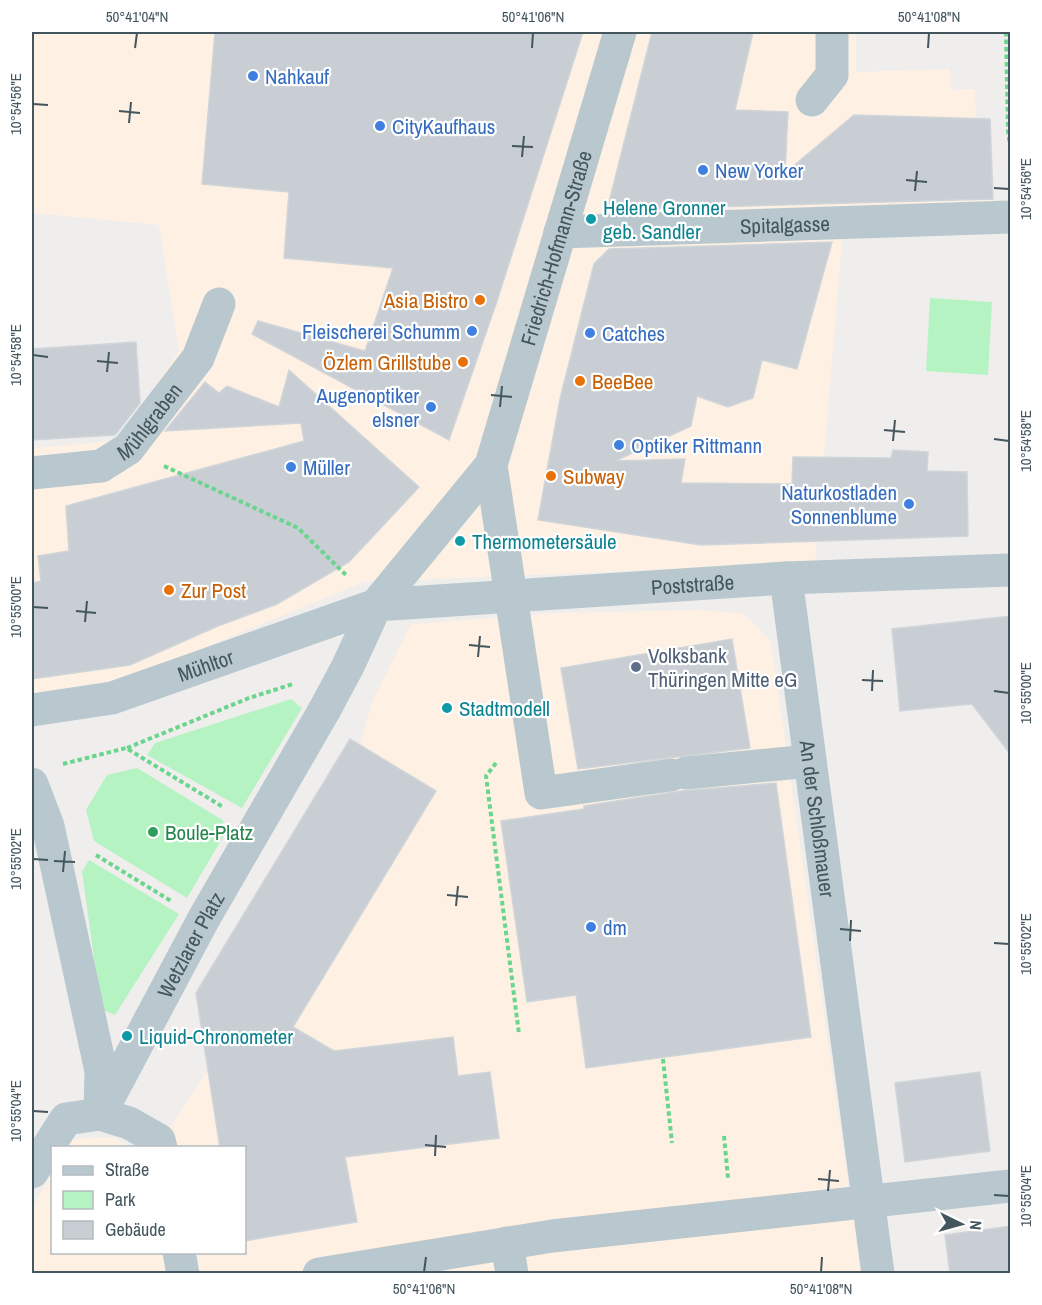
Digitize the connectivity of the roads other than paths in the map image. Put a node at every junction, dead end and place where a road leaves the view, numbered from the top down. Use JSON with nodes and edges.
{"nodes":[{"id":1,"x":620,"y":32,"type":"edge"},
{"id":2,"x":832,"y":32,"type":"edge"},
{"id":3,"x":812,"y":100,"type":"dead end"},
{"id":4,"x":1011,"y":217,"type":"edge"},
{"id":5,"x":560,"y":232,"type":"junction"},
{"id":6,"x":219,"y":304,"type":"dead end"},
{"id":7,"x":491,"y":465,"type":"junction"},
{"id":8,"x":32,"y":473,"type":"edge"},
{"id":9,"x":1011,"y":570,"type":"edge"},
{"id":10,"x":786,"y":578,"type":"junction"},
{"id":11,"x":509,"y":596,"type":"junction"},
{"id":12,"x":376,"y":605,"type":"junction"},
{"id":13,"x":32,"y":710,"type":"edge"},
{"id":14,"x":810,"y":761,"type":"junction"},
{"id":15,"x":42,"y":776,"type":"edge"},
{"id":16,"x":100,"y":1114,"type":"junction"},
{"id":17,"x":160,"y":1146,"type":"edge"},
{"id":18,"x":32,"y":1172,"type":"edge"},
{"id":19,"x":1011,"y":1186,"type":"edge"},
{"id":20,"x":869,"y":1200,"type":"junction"},
{"id":21,"x":179,"y":1254,"type":"edge"},
{"id":22,"x":509,"y":1258,"type":"edge"},
{"id":23,"x":183,"y":1274,"type":"edge"},
{"id":24,"x":319,"y":1274,"type":"edge"},
{"id":25,"x":878,"y":1274,"type":"edge"}],
"edges":[{"from":1,"to":5,"type":"street","name":"Friedrich-Hofmann-Straße"},
{"from":2,"to":3,"type":"street"},
{"from":4,"to":5,"type":"street","name":"Spitalgasse"},
{"from":5,"to":7,"type":"street","name":"Friedrich-Hofmann-Straße"},
{"from":6,"to":8,"type":"street","name":"Mühlgraben"},
{"from":7,"to":11,"type":"street","name":"Friedrich-Hofmann-Straße"},
{"from":7,"to":12,"type":"street","name":"Friedrich-Hofmann-Straße"},
{"from":9,"to":10,"type":"street","name":"Poststraße"},
{"from":10,"to":11,"type":"street","name":"Poststraße"},
{"from":10,"to":14,"type":"street","name":"An der Schloßmauer"},
{"from":11,"to":12,"type":"street","name":"Poststraße"},
{"from":11,"to":14,"type":"street","name":"Friedrich-Hofmann-Straße"},
{"from":12,"to":13,"type":"street","name":"Mühltor"},
{"from":12,"to":16,"type":"street","name":"Wetzlarer Platz"},
{"from":14,"to":20,"type":"street","name":"An der Schloßmauer"},
{"from":15,"to":16,"type":"street"},
{"from":16,"to":17,"type":"street"},
{"from":16,"to":18,"type":"street"},
{"from":19,"to":20,"type":"street"},
{"from":20,"to":22,"type":"street"},
{"from":20,"to":25,"type":"street","name":"An der Schloßmauer"},
{"from":21,"to":23,"type":"street"},
{"from":22,"to":24,"type":"street"}]}
